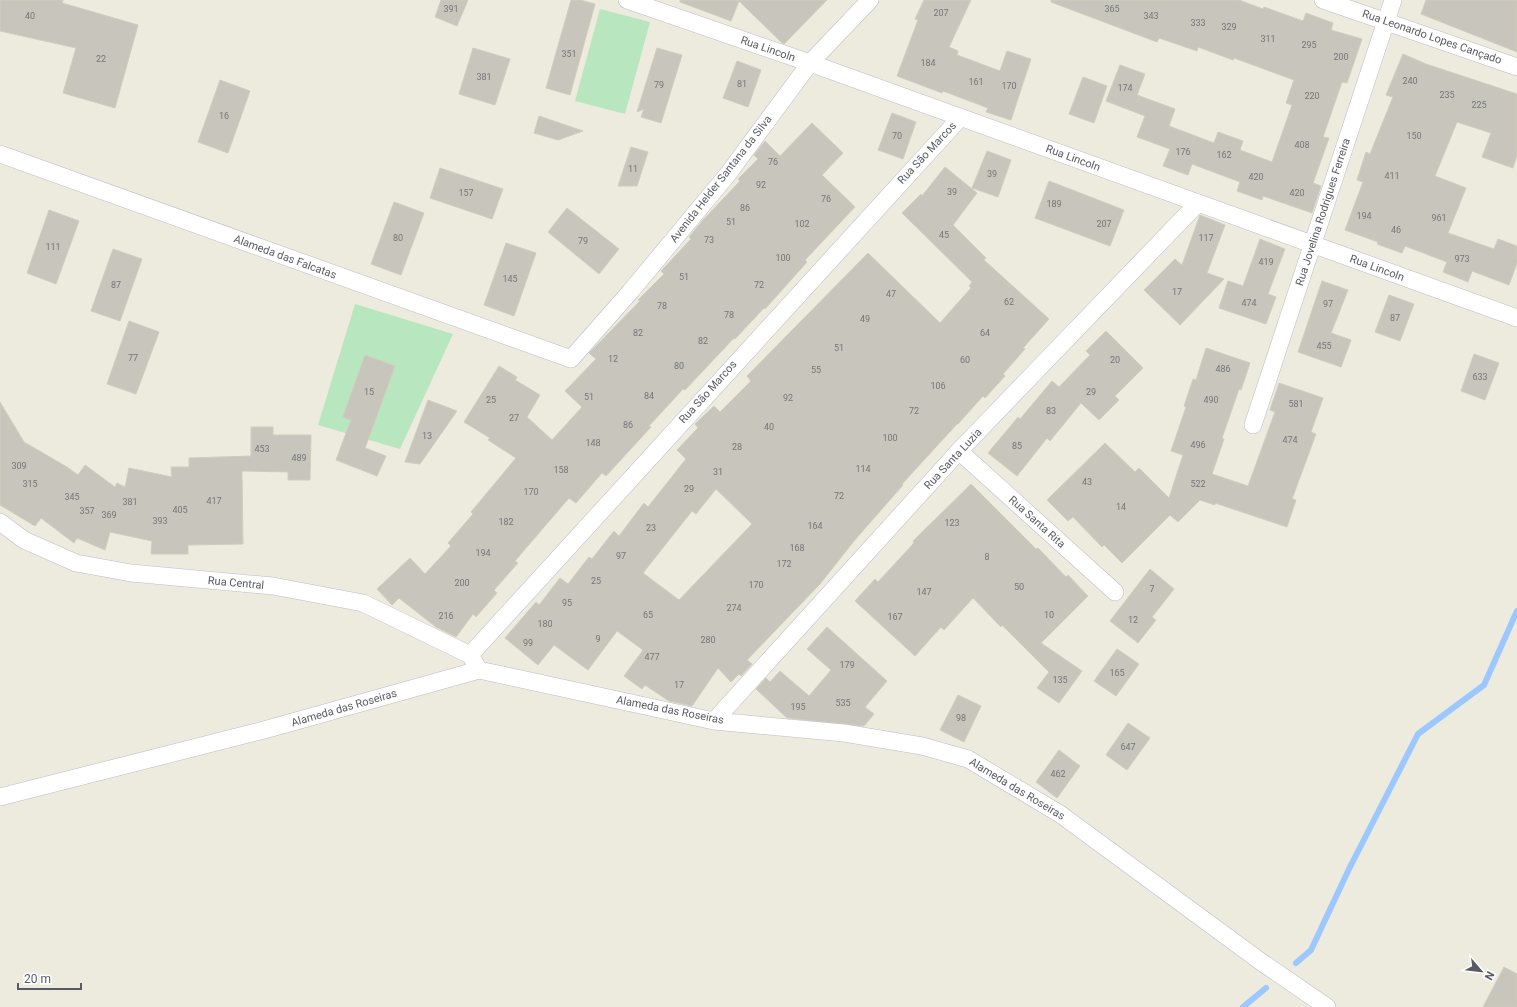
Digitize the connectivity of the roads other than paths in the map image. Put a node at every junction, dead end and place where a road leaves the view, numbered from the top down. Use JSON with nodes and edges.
{"nodes":[{"id":1,"x":628,"y":0,"type":"edge"},
{"id":2,"x":870,"y":0,"type":"edge"},
{"id":3,"x":1324,"y":0,"type":"edge"},
{"id":4,"x":1393,"y":0,"type":"edge"},
{"id":5,"x":1385,"y":20,"type":"junction"},
{"id":6,"x":810,"y":63,"type":"junction"},
{"id":7,"x":1517,"y":67,"type":"edge"},
{"id":8,"x":960,"y":118,"type":"junction"},
{"id":9,"x":0,"y":154,"type":"edge"},
{"id":10,"x":1198,"y":203,"type":"junction"},
{"id":11,"x":1312,"y":244,"type":"junction"},
{"id":12,"x":1517,"y":318,"type":"edge"},
{"id":13,"x":571,"y":359,"type":"joint"},
{"id":14,"x":1253,"y":425,"type":"dead end"},
{"id":15,"x":959,"y":452,"type":"junction"},
{"id":16,"x":0,"y":522,"type":"edge"},
{"id":17,"x":1115,"y":592,"type":"dead end"},
{"id":18,"x":470,"y":655,"type":"junction"},
{"id":19,"x":479,"y":670,"type":"junction"},
{"id":20,"x":714,"y":721,"type":"junction"},
{"id":21,"x":0,"y":797,"type":"edge"},
{"id":22,"x":1327,"y":1007,"type":"edge"}],
"edges":[{"from":1,"to":6,"type":"street","name":"Rua Lincoln"},
{"from":2,"to":6,"type":"street","name":"Avenida Helder Santana da Silva"},
{"from":3,"to":5,"type":"street","name":"Rua Leonardo Lopes Cançado"},
{"from":4,"to":5,"type":"street","name":"Rua Jovelina Rodrigues Ferreira"},
{"from":5,"to":7,"type":"street","name":"Rua Leonardo Lopes Cançado"},
{"from":5,"to":11,"type":"street","name":"Rua Jovelina Rodrigues Ferreira"},
{"from":6,"to":8,"type":"street","name":"Rua Lincoln"},
{"from":6,"to":13,"type":"street","name":"Avenida Helder Santana da Silva"},
{"from":8,"to":10,"type":"street","name":"Rua Lincoln"},
{"from":8,"to":18,"type":"street","name":"Rua São Marcos"},
{"from":9,"to":13,"type":"street","name":"Alameda das Falcatas"},
{"from":10,"to":11,"type":"street","name":"Rua Lincoln"},
{"from":10,"to":15,"type":"street","name":"Rua Santa Luzia"},
{"from":11,"to":12,"type":"street","name":"Rua Lincoln"},
{"from":11,"to":14,"type":"street","name":"Rua Jovelina Rodrigues Ferreira"},
{"from":15,"to":17,"type":"street","name":"Rua Santa Rita"},
{"from":15,"to":20,"type":"street","name":"Rua Santa Luzia"},
{"from":16,"to":18,"type":"street","name":"Rua Central"},
{"from":18,"to":19,"type":"street"},
{"from":19,"to":20,"type":"street","name":"Alameda das Roseiras"},
{"from":19,"to":21,"type":"street","name":"Alameda das Roseiras"},
{"from":20,"to":22,"type":"street","name":"Alameda das Roseiras"}]}
